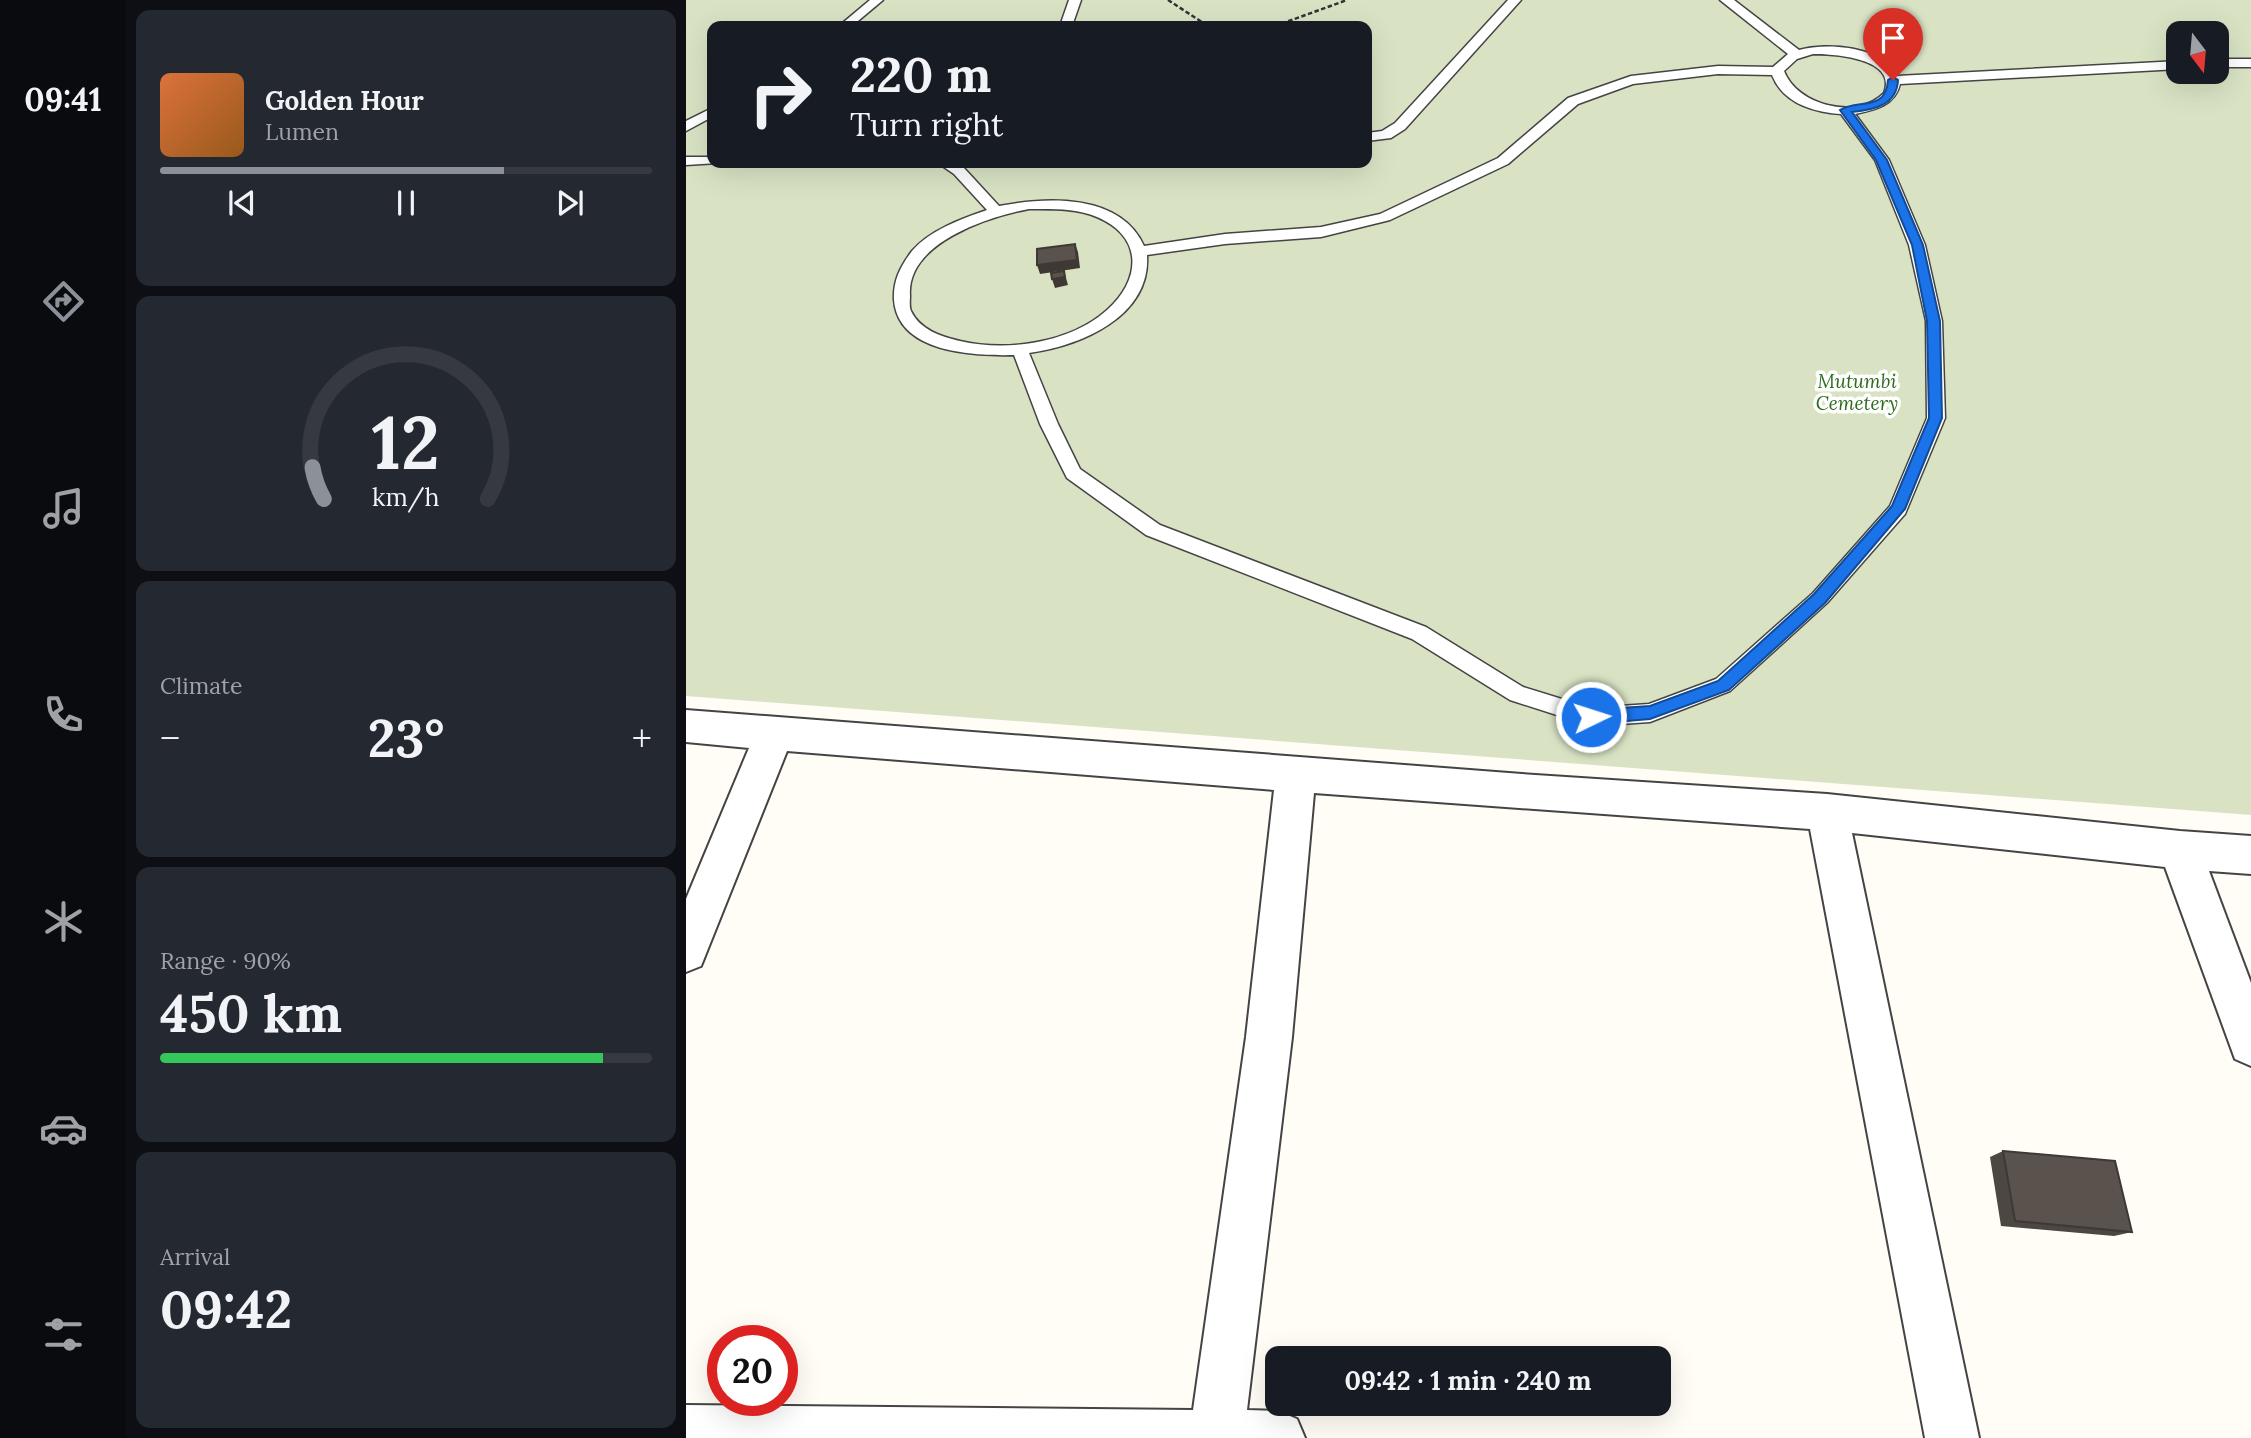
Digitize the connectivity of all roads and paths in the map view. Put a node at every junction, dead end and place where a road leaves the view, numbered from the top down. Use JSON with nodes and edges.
{"nodes":[{"id":1,"x":877,"y":0,"type":"edge"},
{"id":2,"x":1075,"y":0,"type":"edge"},
{"id":3,"x":1168,"y":0,"type":"edge"},
{"id":4,"x":1347,"y":0,"type":"edge"},
{"id":5,"x":1515,"y":0,"type":"edge"},
{"id":6,"x":1726,"y":0,"type":"edge"},
{"id":7,"x":851,"y":21,"type":"edge"},
{"id":8,"x":1068,"y":21,"type":"edge"},
{"id":9,"x":1200,"y":21,"type":"edge"},
{"id":10,"x":1289,"y":21,"type":"edge"},
{"id":11,"x":1796,"y":54,"type":"junction"},
{"id":12,"x":2230,"y":63,"type":"edge"},
{"id":13,"x":2251,"y":63,"type":"edge"},
{"id":14,"x":2166,"y":66,"type":"edge"},
{"id":15,"x":1777,"y":71,"type":"junction"},
{"id":16,"x":1893,"y":80,"type":"junction"},
{"id":17,"x":1845,"y":110,"type":"junction"},
{"id":18,"x":707,"y":115,"type":"edge"},
{"id":19,"x":686,"y":127,"type":"edge"},
{"id":20,"x":1372,"y":136,"type":"edge"},
{"id":21,"x":686,"y":161,"type":"edge"},
{"id":22,"x":707,"y":161,"type":"edge"},
{"id":23,"x":953,"y":168,"type":"edge"},
{"id":24,"x":996,"y":211,"type":"junction"},
{"id":25,"x":1141,"y":251,"type":"junction"},
{"id":26,"x":1020,"y":350,"type":"junction"},
{"id":27,"x":686,"y":726,"type":"edge"},
{"id":28,"x":774,"y":734,"type":"junction"},
{"id":29,"x":1297,"y":773,"type":"junction"},
{"id":30,"x":1828,"y":812,"type":"junction"},
{"id":31,"x":2180,"y":850,"type":"junction"},
{"id":32,"x":2251,"y":855,"type":"edge"},
{"id":33,"x":686,"y":951,"type":"edge"},
{"id":34,"x":2251,"y":1043,"type":"edge"},
{"id":35,"x":686,"y":1432,"type":"edge"},
{"id":36,"x":1216,"y":1437,"type":"edge"},
{"id":37,"x":1278,"y":1438,"type":"edge"},
{"id":38,"x":1952,"y":1438,"type":"edge"}],
"edges":[{"from":1,"to":7,"type":"lane"},
{"from":2,"to":8,"type":"lane"},
{"from":3,"to":9,"type":"path"},
{"from":4,"to":10,"type":"path"},
{"from":5,"to":20,"type":"lane"},
{"from":6,"to":11,"type":"lane"},
{"from":11,"to":15,"type":"lane"},
{"from":11,"to":16,"type":"lane"},
{"from":12,"to":13,"type":"lane"},
{"from":14,"to":16,"type":"lane"},
{"from":15,"to":17,"type":"lane"},
{"from":15,"to":25,"type":"lane"},
{"from":16,"to":17,"type":"lane"},
{"from":17,"to":26,"type":"lane"},
{"from":18,"to":19,"type":"lane"},
{"from":21,"to":22,"type":"lane"},
{"from":23,"to":24,"type":"lane"},
{"from":24,"to":25,"type":"lane"},
{"from":24,"to":26,"type":"lane"},
{"from":25,"to":26,"type":"lane"},
{"from":27,"to":28,"type":"street"},
{"from":28,"to":29,"type":"street"},
{"from":28,"to":33,"type":"street"},
{"from":29,"to":30,"type":"street"},
{"from":29,"to":36,"type":"street"},
{"from":30,"to":31,"type":"street"},
{"from":30,"to":38,"type":"street"},
{"from":31,"to":32,"type":"street"},
{"from":31,"to":34,"type":"street"},
{"from":35,"to":36,"type":"street"},
{"from":36,"to":37,"type":"street"}]}
